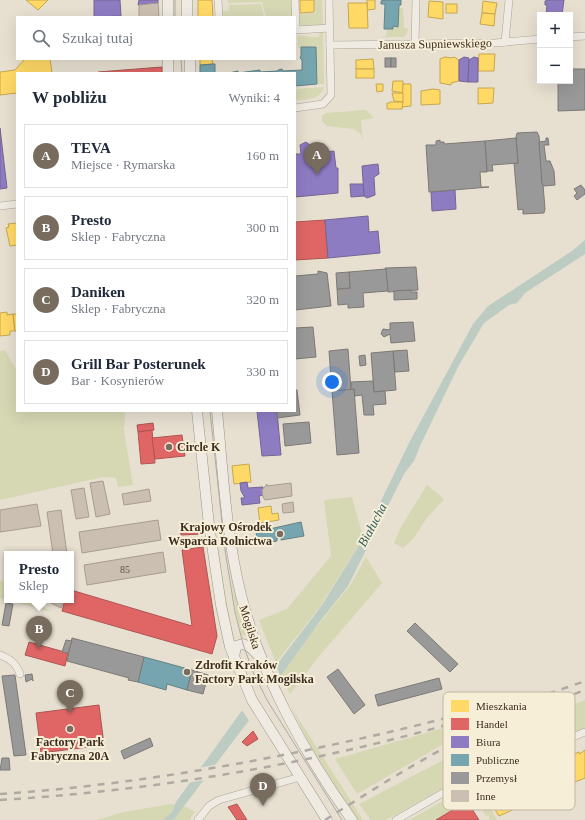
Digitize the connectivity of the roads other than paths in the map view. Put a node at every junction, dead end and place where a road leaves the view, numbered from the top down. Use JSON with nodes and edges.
{"nodes":[{"id":1,"x":168,"y":0,"type":"edge"},
{"id":2,"x":187,"y":0,"type":"edge"},
{"id":3,"x":218,"y":0,"type":"edge"},
{"id":4,"x":295,"y":0,"type":"edge"},
{"id":5,"x":329,"y":0,"type":"edge"},
{"id":6,"x":416,"y":0,"type":"edge"},
{"id":7,"x":509,"y":0,"type":"edge"},
{"id":8,"x":168,"y":16,"type":"edge"},
{"id":9,"x":187,"y":16,"type":"edge"},
{"id":10,"x":219,"y":16,"type":"edge"},
{"id":11,"x":296,"y":16,"type":"edge"},
{"id":12,"x":330,"y":28,"type":"junction"},
{"id":13,"x":296,"y":30,"type":"edge"},
{"id":14,"x":585,"y":36,"type":"edge"},
{"id":15,"x":573,"y":38,"type":"edge"},
{"id":16,"x":537,"y":39,"type":"edge"},
{"id":17,"x":505,"y":42,"type":"junction"},
{"id":18,"x":330,"y":45,"type":"junction"},
{"id":19,"x":415,"y":45,"type":"junction"},
{"id":20,"x":168,"y":60,"type":"edge"},
{"id":21,"x":190,"y":60,"type":"edge"},
{"id":22,"x":168,"y":72,"type":"edge"},
{"id":23,"x":190,"y":72,"type":"edge"},
{"id":24,"x":296,"y":108,"type":"edge"},
{"id":25,"x":16,"y":204,"type":"edge"},
{"id":26,"x":0,"y":206,"type":"edge"},
{"id":27,"x":197,"y":412,"type":"edge"},
{"id":28,"x":217,"y":412,"type":"edge"},
{"id":29,"x":0,"y":655,"type":"edge"},
{"id":30,"x":235,"y":660,"type":"junction"},
{"id":31,"x":261,"y":660,"type":"junction"},
{"id":32,"x":20,"y":674,"type":"dead end"},
{"id":33,"x":585,"y":732,"type":"edge"},
{"id":34,"x":575,"y":736,"type":"edge"},
{"id":35,"x":300,"y":777,"type":"junction"},
{"id":36,"x":443,"y":793,"type":"edge"},
{"id":37,"x":198,"y":820,"type":"edge"},
{"id":38,"x":327,"y":820,"type":"edge"},
{"id":39,"x":352,"y":820,"type":"edge"},
{"id":40,"x":396,"y":820,"type":"edge"}],
"edges":[{"from":1,"to":8,"type":"main road"},
{"from":2,"to":9,"type":"main road"},
{"from":3,"to":10,"type":"street"},
{"from":4,"to":11,"type":"street"},
{"from":5,"to":12,"type":"street"},
{"from":6,"to":19,"type":"street"},
{"from":7,"to":17,"type":"street"},
{"from":12,"to":13,"type":"street"},
{"from":12,"to":18,"type":"street"},
{"from":14,"to":15,"type":"street"},
{"from":16,"to":17,"type":"street","name":"Janusza Supniewskiego"},
{"from":17,"to":19,"type":"street","name":"Janusza Supniewskiego"},
{"from":18,"to":19,"type":"street","name":"Janusza Supniewskiego"},
{"from":18,"to":24,"type":"street"},
{"from":20,"to":22,"type":"main road"},
{"from":21,"to":23,"type":"main road"},
{"from":25,"to":26,"type":"street"},
{"from":27,"to":30,"type":"main road","name":"Mogilska"},
{"from":28,"to":31,"type":"main road","name":"Mogilska"},
{"from":29,"to":32,"type":"street"},
{"from":30,"to":31,"type":"main road"},
{"from":30,"to":35,"type":"main road","name":"Mogilska"},
{"from":31,"to":39,"type":"main road","name":"Mogilska"},
{"from":33,"to":34,"type":"street"},
{"from":35,"to":37,"type":"street"},
{"from":35,"to":38,"type":"main road","name":"Mogilska"},
{"from":36,"to":40,"type":"street"}]}
